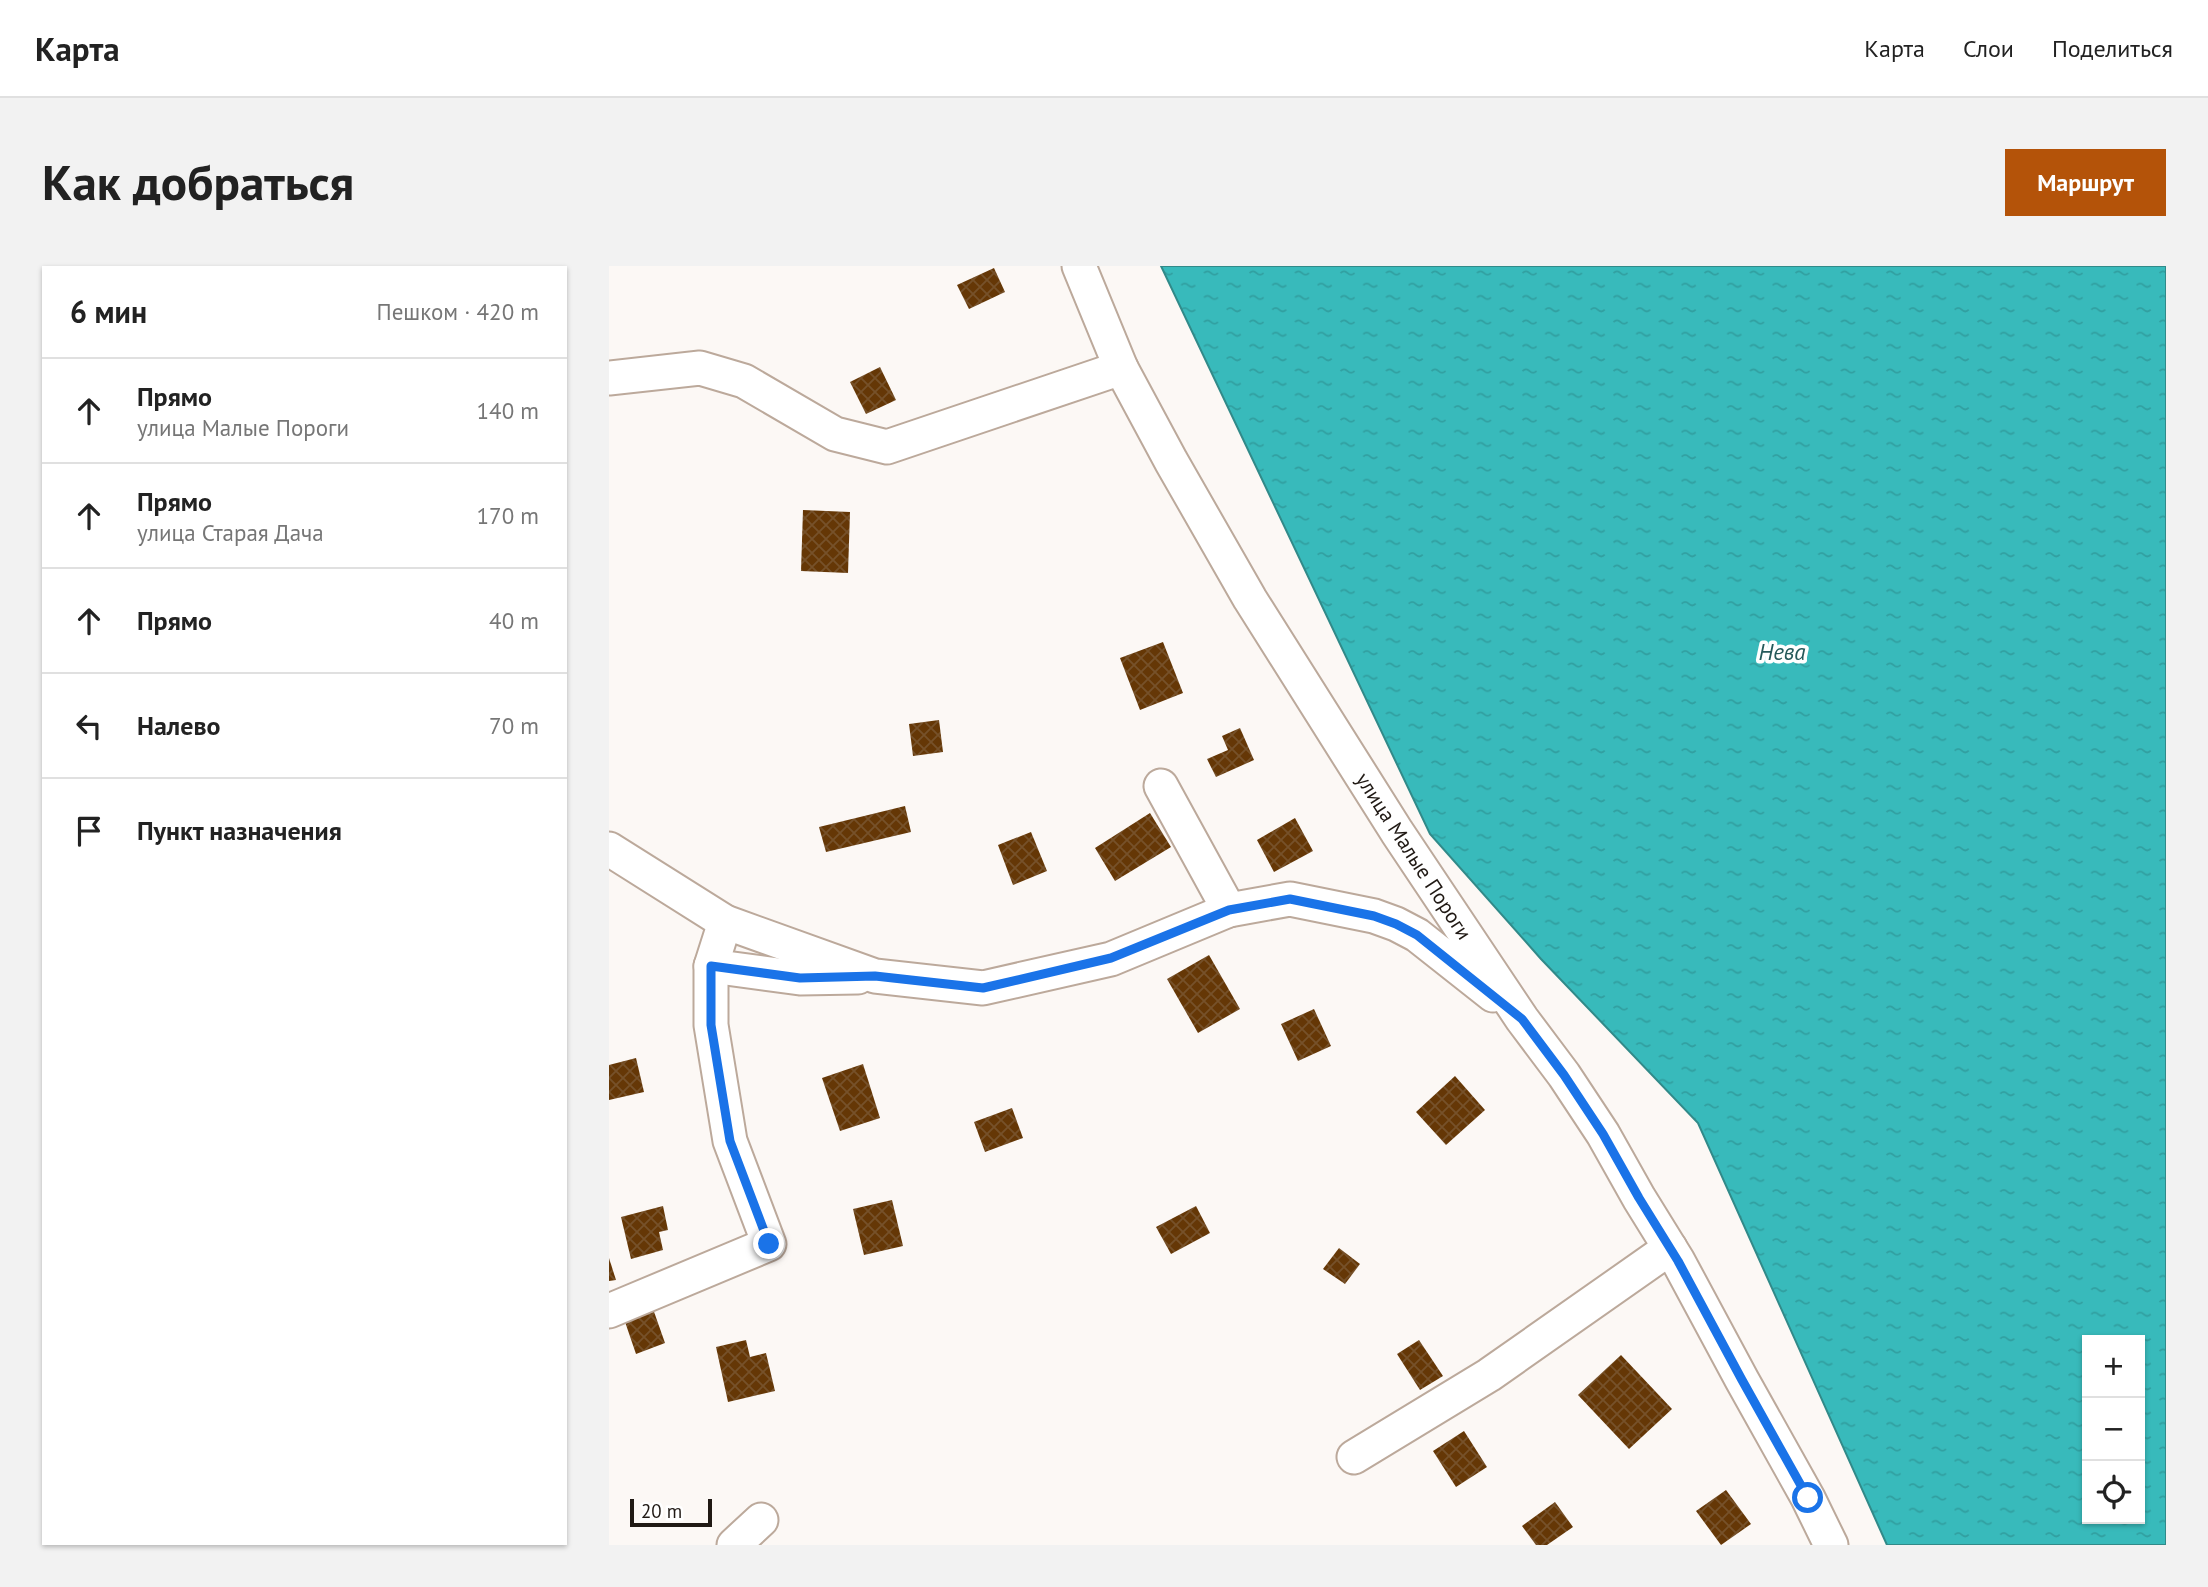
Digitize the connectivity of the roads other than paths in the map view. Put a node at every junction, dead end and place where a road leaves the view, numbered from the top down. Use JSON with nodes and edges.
{"nodes":[{"id":1,"x":1079,"y":266,"type":"edge"},
{"id":2,"x":1121,"y":368,"type":"junction"},
{"id":3,"x":609,"y":378,"type":"edge"},
{"id":4,"x":1161,"y":786,"type":"dead end"},
{"id":5,"x":609,"y":849,"type":"edge"},
{"id":6,"x":1229,"y":910,"type":"junction"},
{"id":7,"x":725,"y":922,"type":"junction"},
{"id":8,"x":711,"y":966,"type":"junction"},
{"id":9,"x":875,"y":976,"type":"junction"},
{"id":10,"x":1522,"y":1019,"type":"junction"},
{"id":11,"x":1670,"y":1248,"type":"junction"},
{"id":12,"x":609,"y":1311,"type":"edge"},
{"id":13,"x":1354,"y":1457,"type":"dead end"},
{"id":14,"x":761,"y":1520,"type":"dead end"},
{"id":15,"x":734,"y":1545,"type":"edge"},
{"id":16,"x":1831,"y":1545,"type":"edge"}],
"edges":[{"from":1,"to":2,"type":"street","name":"улица Малые Пороги"},
{"from":2,"to":3,"type":"street"},
{"from":2,"to":10,"type":"street","name":"улица Малые Пороги"},
{"from":4,"to":6,"type":"street"},
{"from":5,"to":7,"type":"street"},
{"from":6,"to":9,"type":"street"},
{"from":6,"to":10,"type":"street"},
{"from":7,"to":8,"type":"street"},
{"from":7,"to":9,"type":"street"},
{"from":8,"to":9,"type":"street"},
{"from":8,"to":12,"type":"street"},
{"from":10,"to":11,"type":"street","name":"улица Малые Пороги"},
{"from":11,"to":13,"type":"street"},
{"from":11,"to":16,"type":"street","name":"улица Малые Пороги"},
{"from":14,"to":15,"type":"street"}]}
